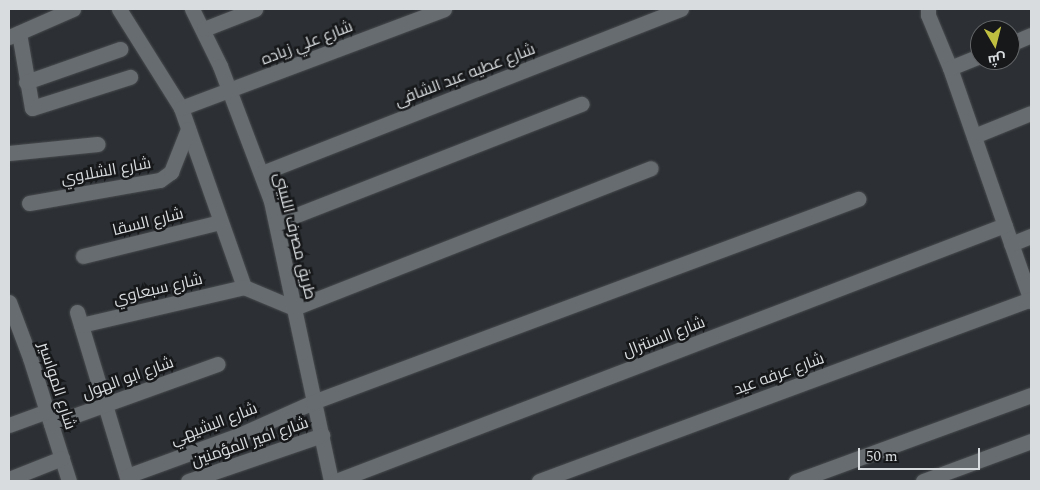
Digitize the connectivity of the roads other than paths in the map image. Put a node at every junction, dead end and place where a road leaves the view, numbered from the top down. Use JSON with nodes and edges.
{"nodes":[{"id":1,"x":73,"y":9,"type":"edge"},
{"id":2,"x":119,"y":9,"type":"edge"},
{"id":3,"x":192,"y":9,"type":"edge"},
{"id":4,"x":255,"y":9,"type":"edge"},
{"id":5,"x":444,"y":9,"type":"edge"},
{"id":6,"x":681,"y":9,"type":"edge"},
{"id":7,"x":928,"y":9,"type":"edge"},
{"id":8,"x":204,"y":29,"type":"junction"},
{"id":9,"x":14,"y":35,"type":"edge"},
{"id":10,"x":120,"y":49,"type":"dead end"},
{"id":11,"x":970,"y":60,"type":"edge"},
{"id":12,"x":950,"y":68,"type":"junction"},
{"id":13,"x":130,"y":77,"type":"dead end"},
{"id":14,"x":26,"y":82,"type":"junction"},
{"id":15,"x":230,"y":91,"type":"junction"},
{"id":16,"x":582,"y":104,"type":"dead end"},
{"id":17,"x":181,"y":108,"type":"junction"},
{"id":18,"x":1031,"y":113,"type":"edge"},
{"id":19,"x":188,"y":129,"type":"junction"},
{"id":20,"x":974,"y":136,"type":"junction"},
{"id":21,"x":98,"y":144,"type":"dead end"},
{"id":22,"x":9,"y":153,"type":"edge"},
{"id":23,"x":650,"y":168,"type":"dead end"},
{"id":24,"x":262,"y":173,"type":"junction"},
{"id":25,"x":858,"y":199,"type":"dead end"},
{"id":26,"x":29,"y":203,"type":"dead end"},
{"id":27,"x":220,"y":222,"type":"junction"},
{"id":28,"x":276,"y":223,"type":"junction"},
{"id":29,"x":1005,"y":225,"type":"junction"},
{"id":30,"x":1031,"y":236,"type":"edge"},
{"id":31,"x":1011,"y":244,"type":"junction"},
{"id":32,"x":83,"y":256,"type":"dead end"},
{"id":33,"x":244,"y":287,"type":"junction"},
{"id":34,"x":1031,"y":300,"type":"edge"},
{"id":35,"x":9,"y":302,"type":"edge"},
{"id":36,"x":294,"y":308,"type":"junction"},
{"id":37,"x":218,"y":364,"type":"dead end"},
{"id":38,"x":1031,"y":395,"type":"edge"},
{"id":39,"x":313,"y":402,"type":"junction"},
{"id":40,"x":105,"y":405,"type":"junction"},
{"id":41,"x":49,"y":418,"type":"junction"},
{"id":42,"x":9,"y":425,"type":"edge"},
{"id":43,"x":322,"y":435,"type":"junction"},
{"id":44,"x":1031,"y":441,"type":"edge"},
{"id":45,"x":62,"y":458,"type":"junction"},
{"id":46,"x":9,"y":479,"type":"edge"},
{"id":47,"x":128,"y":479,"type":"edge"},
{"id":48,"x":69,"y":481,"type":"edge"},
{"id":49,"x":188,"y":481,"type":"edge"},
{"id":50,"x":332,"y":481,"type":"edge"},
{"id":51,"x":336,"y":481,"type":"edge"},
{"id":52,"x":539,"y":481,"type":"edge"},
{"id":53,"x":796,"y":481,"type":"edge"},
{"id":54,"x":923,"y":481,"type":"edge"}],
"edges":[{"from":1,"to":9,"type":"street"},
{"from":2,"to":17,"type":"street"},
{"from":3,"to":8,"type":"street","name":"طريق مصرف اللبينى"},
{"from":4,"to":8,"type":"street"},
{"from":5,"to":15,"type":"street","name":"شارع علي زياده"},
{"from":6,"to":24,"type":"street","name":"شارع عطيه عبد الشافى"},
{"from":7,"to":12,"type":"street"},
{"from":8,"to":15,"type":"street","name":"طريق مصرف اللبينى"},
{"from":9,"to":14,"type":"street"},
{"from":10,"to":14,"type":"street"},
{"from":11,"to":12,"type":"street"},
{"from":12,"to":20,"type":"street"},
{"from":13,"to":14,"type":"street"},
{"from":15,"to":17,"type":"street","name":"شارع علي زياده"},
{"from":15,"to":24,"type":"street","name":"طريق مصرف اللبينى"},
{"from":16,"to":28,"type":"street"},
{"from":17,"to":19,"type":"street"},
{"from":18,"to":20,"type":"street"},
{"from":19,"to":26,"type":"street","name":"شارع الشلاوي"},
{"from":19,"to":27,"type":"street"},
{"from":20,"to":29,"type":"street"},
{"from":21,"to":22,"type":"street"},
{"from":23,"to":36,"type":"street"},
{"from":24,"to":28,"type":"street","name":"طريق مصرف اللبينى"},
{"from":25,"to":39,"type":"street","name":"شارع البشيهي"},
{"from":27,"to":32,"type":"street","name":"شارع السقا"},
{"from":27,"to":33,"type":"street"},
{"from":28,"to":36,"type":"street","name":"طريق مصرف اللبينى"},
{"from":29,"to":31,"type":"street"},
{"from":29,"to":51,"type":"street","name":"شارع السنترال"},
{"from":30,"to":31,"type":"street"},
{"from":31,"to":34,"type":"street"},
{"from":33,"to":36,"type":"street"},
{"from":33,"to":40,"type":"street","name":"شارع سبعاوي"},
{"from":34,"to":52,"type":"street","name":"شارع عرفه عيد"},
{"from":35,"to":41,"type":"street","name":"شارع المواسير"},
{"from":36,"to":39,"type":"street","name":"طريق مصرف اللبينى"},
{"from":37,"to":40,"type":"street","name":"شارع ابو الهول"},
{"from":38,"to":53,"type":"street"},
{"from":39,"to":43,"type":"street","name":"طريق مصرف اللبينى"},
{"from":39,"to":47,"type":"street","name":"شارع البشيهي"},
{"from":40,"to":41,"type":"street","name":"شارع ابو الهول"},
{"from":40,"to":47,"type":"street"},
{"from":41,"to":42,"type":"street","name":"شارع ابو الهول"},
{"from":41,"to":45,"type":"street","name":"شارع المواسير"},
{"from":43,"to":49,"type":"street","name":"شارع امير المؤمنين"},
{"from":43,"to":50,"type":"street","name":"طريق مصرف اللبينى"},
{"from":44,"to":54,"type":"street"},
{"from":45,"to":46,"type":"street"},
{"from":45,"to":48,"type":"street","name":"شارع المواسير"}]}
